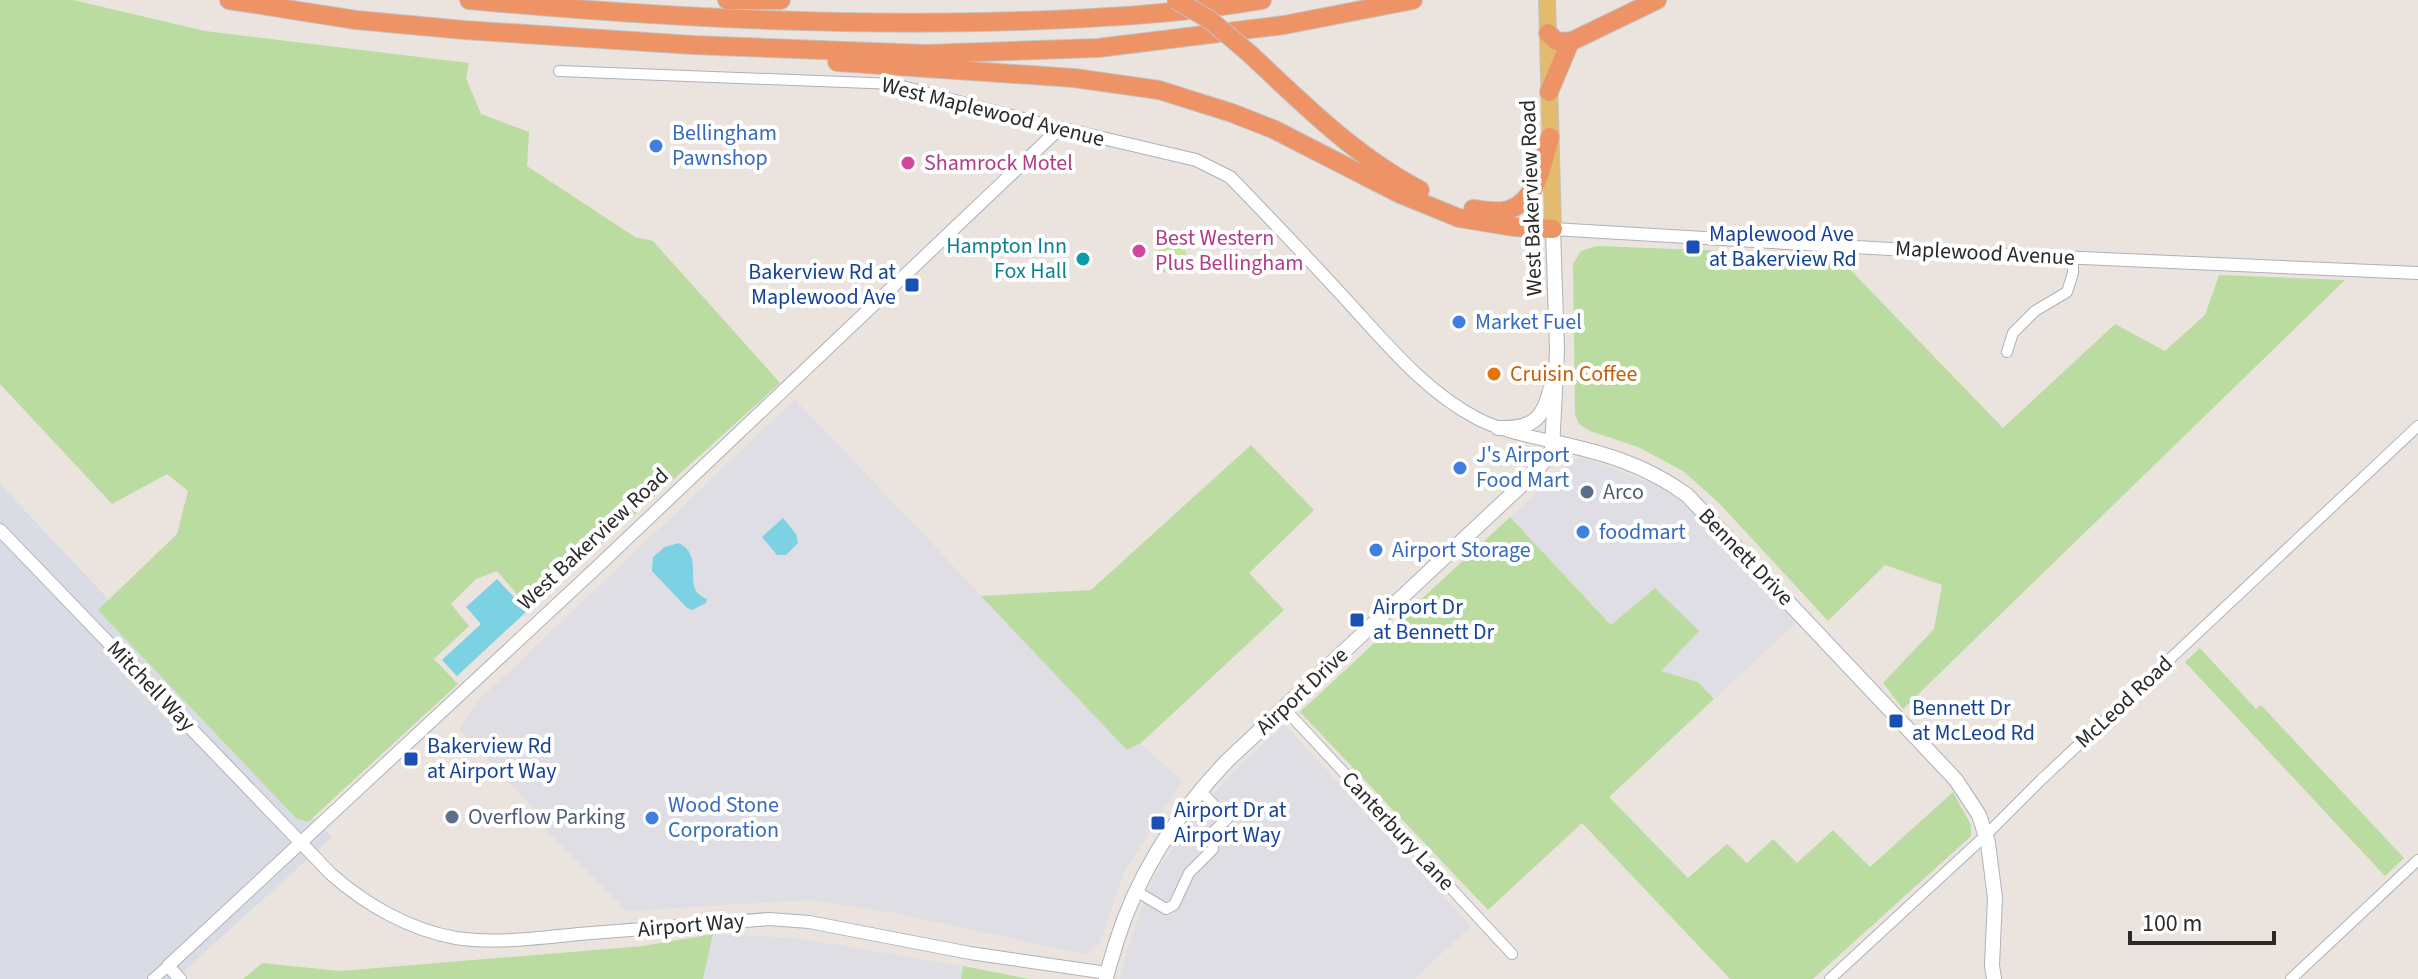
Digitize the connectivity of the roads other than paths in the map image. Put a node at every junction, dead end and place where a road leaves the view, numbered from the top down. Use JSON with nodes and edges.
{"nodes":[{"id":1,"x":229,"y":0,"type":"edge"},
{"id":2,"x":469,"y":0,"type":"edge"},
{"id":3,"x":727,"y":0,"type":"edge"},
{"id":4,"x":781,"y":0,"type":"edge"},
{"id":5,"x":1175,"y":0,"type":"edge"},
{"id":6,"x":1262,"y":0,"type":"edge"},
{"id":7,"x":1413,"y":0,"type":"edge"},
{"id":8,"x":1547,"y":0,"type":"edge"},
{"id":9,"x":1657,"y":0,"type":"edge"},
{"id":10,"x":1070,"y":19,"type":"junction"},
{"id":11,"x":1548,"y":33,"type":"junction"},
{"id":12,"x":1570,"y":42,"type":"junction"},
{"id":13,"x":693,"y":45,"type":"junction"},
{"id":14,"x":559,"y":71,"type":"dead end"},
{"id":15,"x":1549,"y":92,"type":"junction"},
{"id":16,"x":1060,"y":128,"type":"junction"},
{"id":17,"x":1550,"y":137,"type":"junction"},
{"id":18,"x":1230,"y":177,"type":"joint"},
{"id":19,"x":1473,"y":209,"type":"junction"},
{"id":20,"x":1553,"y":229,"type":"junction"},
{"id":21,"x":2073,"y":257,"type":"junction"},
{"id":22,"x":2418,"y":273,"type":"edge"},
{"id":23,"x":1557,"y":350,"type":"junction"},
{"id":24,"x":2007,"y":352,"type":"dead end"},
{"id":25,"x":2418,"y":426,"type":"edge"},
{"id":26,"x":1498,"y":428,"type":"junction"},
{"id":27,"x":1554,"y":442,"type":"junction"},
{"id":28,"x":1590,"y":450,"type":"junction"},
{"id":29,"x":1528,"y":479,"type":"junction"},
{"id":30,"x":0,"y":530,"type":"edge"},
{"id":31,"x":1284,"y":708,"type":"junction"},
{"id":32,"x":1200,"y":790,"type":"junction"},
{"id":33,"x":1985,"y":836,"type":"junction"},
{"id":34,"x":301,"y":843,"type":"junction"},
{"id":35,"x":2418,"y":860,"type":"edge"},
{"id":36,"x":1136,"y":891,"type":"junction"},
{"id":37,"x":1512,"y":954,"type":"dead end"},
{"id":38,"x":168,"y":966,"type":"junction"},
{"id":39,"x":1106,"y":976,"type":"edge"},
{"id":40,"x":153,"y":979,"type":"edge"},
{"id":41,"x":180,"y":979,"type":"edge"},
{"id":42,"x":1830,"y":979,"type":"edge"},
{"id":43,"x":1994,"y":979,"type":"edge"},
{"id":44,"x":2291,"y":979,"type":"edge"}],
"edges":[{"from":1,"to":13,"type":"highway"},
{"from":2,"to":10,"type":"highway"},
{"from":3,"to":4,"type":"highway"},
{"from":5,"to":10,"type":"highway"},
{"from":5,"to":19,"type":"highway","bridge":true},
{"from":6,"to":10,"type":"highway"},
{"from":7,"to":13,"type":"highway"},
{"from":8,"to":11,"type":"main road","name":"West Bakerview Road"},
{"from":9,"to":12,"type":"highway"},
{"from":11,"to":12,"type":"highway"},
{"from":11,"to":15,"type":"main road","name":"West Bakerview Road"},
{"from":12,"to":15,"type":"highway"},
{"from":13,"to":20,"type":"highway"},
{"from":14,"to":16,"type":"street","name":"West Maplewood Avenue"},
{"from":15,"to":17,"type":"main road","name":"West Bakerview Road"},
{"from":16,"to":18,"type":"street","name":"West Maplewood Avenue"},
{"from":16,"to":34,"type":"street","name":"West Bakerview Road"},
{"from":17,"to":19,"type":"highway"},
{"from":17,"to":20,"type":"main road","name":"West Bakerview Road"},
{"from":18,"to":26,"type":"street","name":"Bennett Drive"},
{"from":19,"to":20,"type":"highway"},
{"from":20,"to":21,"type":"street","name":"Maplewood Avenue"},
{"from":20,"to":23,"type":"main road","name":"West Bakerview Road"},
{"from":21,"to":22,"type":"street","name":"Maplewood Avenue"},
{"from":21,"to":24,"type":"street"},
{"from":23,"to":26,"type":"main road"},
{"from":23,"to":27,"type":"main road","name":"West Bakerview Road"},
{"from":25,"to":33,"type":"street","name":"McLeod Road"},
{"from":26,"to":27,"type":"street","name":"Bennett Drive"},
{"from":27,"to":28,"type":"main road","name":"Bennett Drive"},
{"from":27,"to":29,"type":"main road","name":"Airport Drive"},
{"from":28,"to":29,"type":"main road"},
{"from":28,"to":33,"type":"main road","name":"Bennett Drive"},
{"from":29,"to":31,"type":"main road","name":"Airport Drive"},
{"from":30,"to":34,"type":"street","name":"Mitchell Way"},
{"from":31,"to":32,"type":"main road","name":"Airport Drive"},
{"from":31,"to":37,"type":"street","name":"Canterbury Lane"},
{"from":32,"to":36,"type":"main road","name":"Airport Drive"},
{"from":32,"to":36,"type":"street"},
{"from":33,"to":42,"type":"street","name":"McLeod Road"},
{"from":33,"to":43,"type":"main road","name":"Bennett Drive"},
{"from":34,"to":38,"type":"street","name":"West Bakerview Road"},
{"from":34,"to":39,"type":"street","name":"Airport Way"},
{"from":35,"to":44,"type":"street"},
{"from":36,"to":39,"type":"main road","name":"Airport Drive"},
{"from":38,"to":40,"type":"street","name":"West Bakerview Road"},
{"from":38,"to":41,"type":"street"}]}
